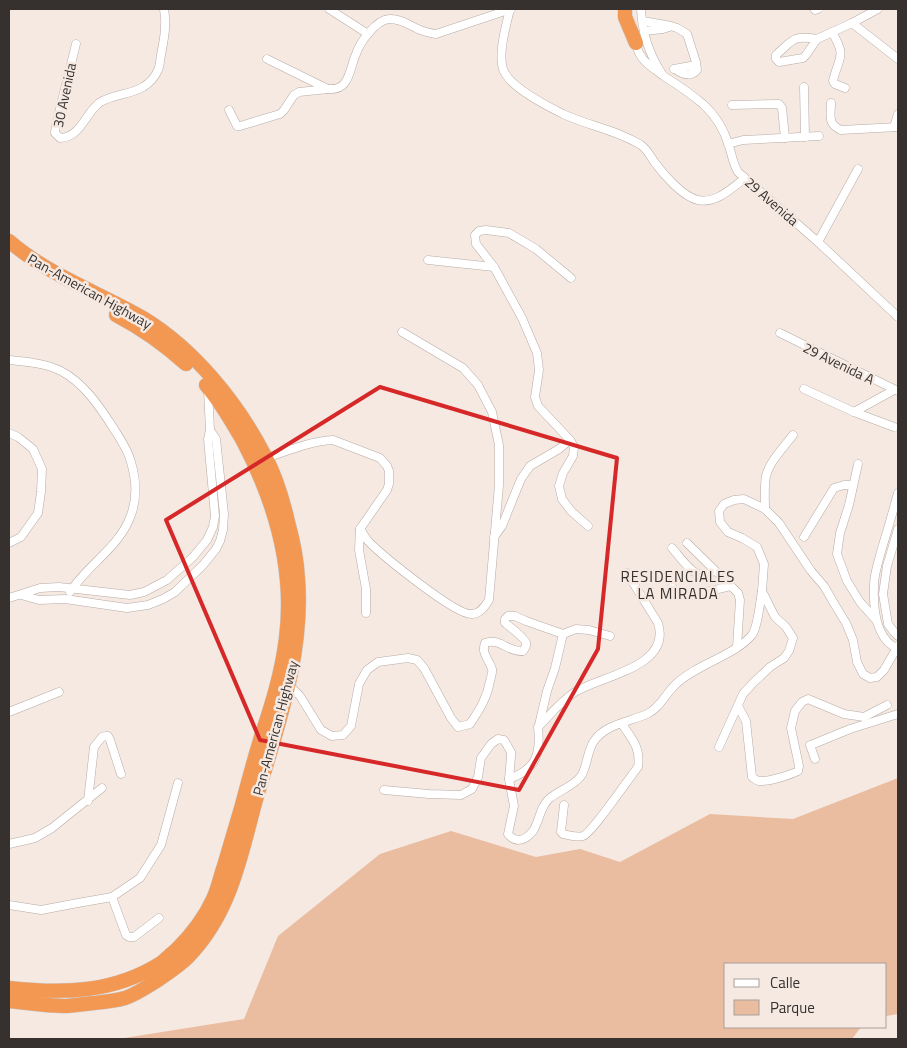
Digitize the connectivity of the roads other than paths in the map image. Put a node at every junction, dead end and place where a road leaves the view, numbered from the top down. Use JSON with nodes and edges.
{"nodes":[{"id":1,"x":164,"y":9,"type":"edge"},
{"id":2,"x":330,"y":9,"type":"edge"},
{"id":3,"x":511,"y":9,"type":"edge"},
{"id":4,"x":625,"y":9,"type":"edge"},
{"id":5,"x":632,"y":9,"type":"edge"},
{"id":6,"x":641,"y":9,"type":"edge"},
{"id":7,"x":878,"y":9,"type":"edge"},
{"id":8,"x":642,"y":21,"type":"junction"},
{"id":9,"x":852,"y":23,"type":"junction"},
{"id":10,"x":671,"y":26,"type":"junction"},
{"id":11,"x":644,"y":30,"type":"junction"},
{"id":12,"x":832,"y":32,"type":"junction"},
{"id":13,"x":368,"y":34,"type":"junction"},
{"id":14,"x":817,"y":40,"type":"junction"},
{"id":15,"x":636,"y":43,"type":"junction"},
{"id":16,"x":76,"y":44,"type":"dead end"},
{"id":17,"x":267,"y":59,"type":"dead end"},
{"id":18,"x":898,"y":59,"type":"edge"},
{"id":19,"x":664,"y":75,"type":"junction"},
{"id":20,"x":804,"y":87,"type":"dead end"},
{"id":21,"x":845,"y":88,"type":"dead end"},
{"id":22,"x":328,"y":89,"type":"junction"},
{"id":23,"x":832,"y":103,"type":"dead end"},
{"id":24,"x":732,"y":105,"type":"dead end"},
{"id":25,"x":229,"y":110,"type":"dead end"},
{"id":26,"x":898,"y":114,"type":"edge"},
{"id":27,"x":896,"y":127,"type":"edge"},
{"id":28,"x":819,"y":136,"type":"dead end"},
{"id":29,"x":805,"y":137,"type":"junction"},
{"id":30,"x":784,"y":138,"type":"junction"},
{"id":31,"x":728,"y":144,"type":"junction"},
{"id":32,"x":858,"y":169,"type":"dead end"},
{"id":33,"x":744,"y":178,"type":"junction"},
{"id":34,"x":9,"y":242,"type":"edge"},
{"id":35,"x":818,"y":242,"type":"junction"},
{"id":36,"x":9,"y":254,"type":"edge"},
{"id":37,"x":428,"y":260,"type":"dead end"},
{"id":38,"x":494,"y":267,"type":"junction"},
{"id":39,"x":571,"y":278,"type":"dead end"},
{"id":40,"x":898,"y":317,"type":"edge"},
{"id":41,"x":402,"y":332,"type":"dead end"},
{"id":42,"x":780,"y":333,"type":"dead end"},
{"id":43,"x":9,"y":360,"type":"edge"},
{"id":44,"x":208,"y":388,"type":"junction"},
{"id":45,"x":804,"y":389,"type":"dead end"},
{"id":46,"x":896,"y":390,"type":"edge"},
{"id":47,"x":854,"y":412,"type":"junction"},
{"id":48,"x":235,"y":427,"type":"junction"},
{"id":49,"x":894,"y":427,"type":"dead end"},
{"id":50,"x":9,"y":433,"type":"edge"},
{"id":51,"x":793,"y":435,"type":"dead end"},
{"id":52,"x":570,"y":440,"type":"junction"},
{"id":53,"x":266,"y":458,"type":"junction"},
{"id":54,"x":858,"y":464,"type":"dead end"},
{"id":55,"x":853,"y":485,"type":"junction"},
{"id":56,"x":898,"y":492,"type":"edge"},
{"id":57,"x":218,"y":503,"type":"junction"},
{"id":58,"x":765,"y":509,"type":"junction"},
{"id":59,"x":588,"y":526,"type":"dead end"},
{"id":60,"x":214,"y":527,"type":"junction"},
{"id":61,"x":360,"y":529,"type":"junction"},
{"id":62,"x":898,"y":529,"type":"edge"},
{"id":63,"x":223,"y":530,"type":"junction"},
{"id":64,"x":494,"y":537,"type":"junction"},
{"id":65,"x":804,"y":537,"type":"dead end"},
{"id":66,"x":9,"y":544,"type":"edge"},
{"id":67,"x":687,"y":544,"type":"dead end"},
{"id":68,"x":672,"y":548,"type":"dead end"},
{"id":69,"x":193,"y":557,"type":"junction"},
{"id":70,"x":203,"y":565,"type":"junction"},
{"id":71,"x":713,"y":570,"type":"junction"},
{"id":72,"x":627,"y":573,"type":"dead end"},
{"id":73,"x":731,"y":586,"type":"junction"},
{"id":74,"x":672,"y":587,"type":"dead end"},
{"id":75,"x":72,"y":589,"type":"junction"},
{"id":76,"x":762,"y":591,"type":"junction"},
{"id":77,"x":113,"y":593,"type":"junction"},
{"id":78,"x":21,"y":595,"type":"junction"},
{"id":79,"x":9,"y":598,"type":"edge"},
{"id":80,"x":65,"y":599,"type":"junction"},
{"id":81,"x":112,"y":606,"type":"junction"},
{"id":82,"x":366,"y":613,"type":"dead end"},
{"id":83,"x":876,"y":620,"type":"junction"},
{"id":84,"x":563,"y":634,"type":"junction"},
{"id":85,"x":610,"y":636,"type":"dead end"},
{"id":86,"x":898,"y":636,"type":"edge"},
{"id":87,"x":737,"y":647,"type":"junction"},
{"id":88,"x":898,"y":648,"type":"edge"},
{"id":89,"x":889,"y":662,"type":"junction"},
{"id":90,"x":898,"y":666,"type":"edge"},
{"id":91,"x":289,"y":685,"type":"junction"},
{"id":92,"x":59,"y":692,"type":"dead end"},
{"id":93,"x":887,"y":705,"type":"dead end"},
{"id":94,"x":738,"y":706,"type":"junction"},
{"id":95,"x":9,"y":712,"type":"edge"},
{"id":96,"x":898,"y":714,"type":"edge"},
{"id":97,"x":622,"y":724,"type":"junction"},
{"id":98,"x":538,"y":727,"type":"junction"},
{"id":99,"x":719,"y":747,"type":"dead end"},
{"id":100,"x":815,"y":759,"type":"dead end"},
{"id":101,"x":121,"y":774,"type":"dead end"},
{"id":102,"x":509,"y":779,"type":"junction"},
{"id":103,"x":178,"y":783,"type":"dead end"},
{"id":104,"x":102,"y":788,"type":"dead end"},
{"id":105,"x":384,"y":790,"type":"dead end"},
{"id":106,"x":88,"y":801,"type":"junction"},
{"id":107,"x":564,"y":805,"type":"dead end"},
{"id":108,"x":9,"y":844,"type":"edge"},
{"id":109,"x":112,"y":898,"type":"junction"},
{"id":110,"x":9,"y":905,"type":"edge"},
{"id":111,"x":159,"y":918,"type":"dead end"},
{"id":112,"x":9,"y":988,"type":"edge"},
{"id":113,"x":9,"y":1001,"type":"edge"}],
"edges":[{"from":1,"to":16,"type":"street","name":"30 Avenida"},
{"from":2,"to":13,"type":"street"},
{"from":3,"to":13,"type":"street"},
{"from":3,"to":33,"type":"street"},
{"from":4,"to":15,"type":"highway"},
{"from":5,"to":15,"type":"highway"},
{"from":6,"to":8,"type":"street","name":"29 Avenida"},
{"from":7,"to":9,"type":"street"},
{"from":8,"to":10,"type":"street"},
{"from":8,"to":11,"type":"street","name":"29 Avenida"},
{"from":9,"to":12,"type":"street"},
{"from":9,"to":18,"type":"street"},
{"from":10,"to":11,"type":"street"},
{"from":10,"to":19,"type":"street"},
{"from":11,"to":19,"type":"street","name":"29 Avenida"},
{"from":12,"to":14,"type":"street"},
{"from":12,"to":21,"type":"street"},
{"from":13,"to":22,"type":"street"},
{"from":14,"to":14,"type":"street"},
{"from":15,"to":19,"type":"street","name":"29 Avenida"},
{"from":17,"to":22,"type":"street"},
{"from":19,"to":31,"type":"street","name":"29 Avenida"},
{"from":20,"to":29,"type":"street"},
{"from":22,"to":25,"type":"street"},
{"from":23,"to":27,"type":"street"},
{"from":24,"to":30,"type":"street"},
{"from":26,"to":27,"type":"street"},
{"from":28,"to":29,"type":"street"},
{"from":29,"to":30,"type":"street"},
{"from":30,"to":31,"type":"street"},
{"from":31,"to":33,"type":"street","name":"29 Avenida"},
{"from":32,"to":35,"type":"street"},
{"from":33,"to":35,"type":"street","name":"29 Avenida"},
{"from":34,"to":53,"type":"highway","name":"Pan-American Highway"},
{"from":35,"to":40,"type":"street","name":"29 Avenida"},
{"from":36,"to":44,"type":"highway","name":"Pan-American Highway"},
{"from":37,"to":38,"type":"street"},
{"from":38,"to":39,"type":"street"},
{"from":38,"to":52,"type":"street"},
{"from":41,"to":64,"type":"street"},
{"from":42,"to":46,"type":"street","name":"29 Avenida A"},
{"from":43,"to":75,"type":"street"},
{"from":44,"to":48,"type":"highway","name":"Pan-American Highway"},
{"from":44,"to":57,"type":"street"},
{"from":45,"to":47,"type":"street"},
{"from":46,"to":47,"type":"street"},
{"from":47,"to":49,"type":"street"},
{"from":48,"to":53,"type":"highway"},
{"from":48,"to":112,"type":"highway","name":"Pan-American Highway"},
{"from":50,"to":66,"type":"street"},
{"from":51,"to":58,"type":"street"},
{"from":52,"to":59,"type":"street"},
{"from":52,"to":64,"type":"street"},
{"from":53,"to":61,"type":"street"},
{"from":53,"to":91,"type":"highway","name":"Pan-American Highway"},
{"from":54,"to":55,"type":"street"},
{"from":55,"to":65,"type":"street"},
{"from":55,"to":83,"type":"street"},
{"from":56,"to":83,"type":"street"},
{"from":57,"to":60,"type":"street"},
{"from":57,"to":63,"type":"street"},
{"from":58,"to":76,"type":"street"},
{"from":58,"to":89,"type":"street"},
{"from":60,"to":63,"type":"street"},
{"from":60,"to":69,"type":"street"},
{"from":61,"to":64,"type":"street"},
{"from":61,"to":82,"type":"street"},
{"from":62,"to":86,"type":"street"},
{"from":63,"to":70,"type":"street"},
{"from":67,"to":71,"type":"street"},
{"from":68,"to":71,"type":"street"},
{"from":69,"to":70,"type":"street"},
{"from":69,"to":77,"type":"street"},
{"from":70,"to":81,"type":"street"},
{"from":71,"to":73,"type":"street"},
{"from":72,"to":98,"type":"street"},
{"from":73,"to":74,"type":"street"},
{"from":73,"to":87,"type":"street"},
{"from":75,"to":77,"type":"street"},
{"from":75,"to":78,"type":"street"},
{"from":75,"to":80,"type":"street"},
{"from":76,"to":87,"type":"street"},
{"from":76,"to":94,"type":"street"},
{"from":77,"to":81,"type":"street"},
{"from":78,"to":79,"type":"street"},
{"from":78,"to":80,"type":"street"},
{"from":80,"to":81,"type":"street"},
{"from":83,"to":88,"type":"street"},
{"from":84,"to":85,"type":"street"},
{"from":84,"to":91,"type":"street"},
{"from":84,"to":98,"type":"street"},
{"from":87,"to":97,"type":"street"},
{"from":88,"to":89,"type":"street"},
{"from":89,"to":90,"type":"street"},
{"from":91,"to":113,"type":"highway","name":"Pan-American Highway"},
{"from":92,"to":95,"type":"street"},
{"from":93,"to":94,"type":"street"},
{"from":94,"to":99,"type":"street"},
{"from":96,"to":100,"type":"street"},
{"from":97,"to":102,"type":"street"},
{"from":97,"to":107,"type":"street"},
{"from":98,"to":102,"type":"street"},
{"from":101,"to":106,"type":"street"},
{"from":102,"to":105,"type":"street"},
{"from":103,"to":109,"type":"street"},
{"from":104,"to":106,"type":"street"},
{"from":106,"to":108,"type":"street"},
{"from":109,"to":110,"type":"street"},
{"from":109,"to":111,"type":"street"}]}
